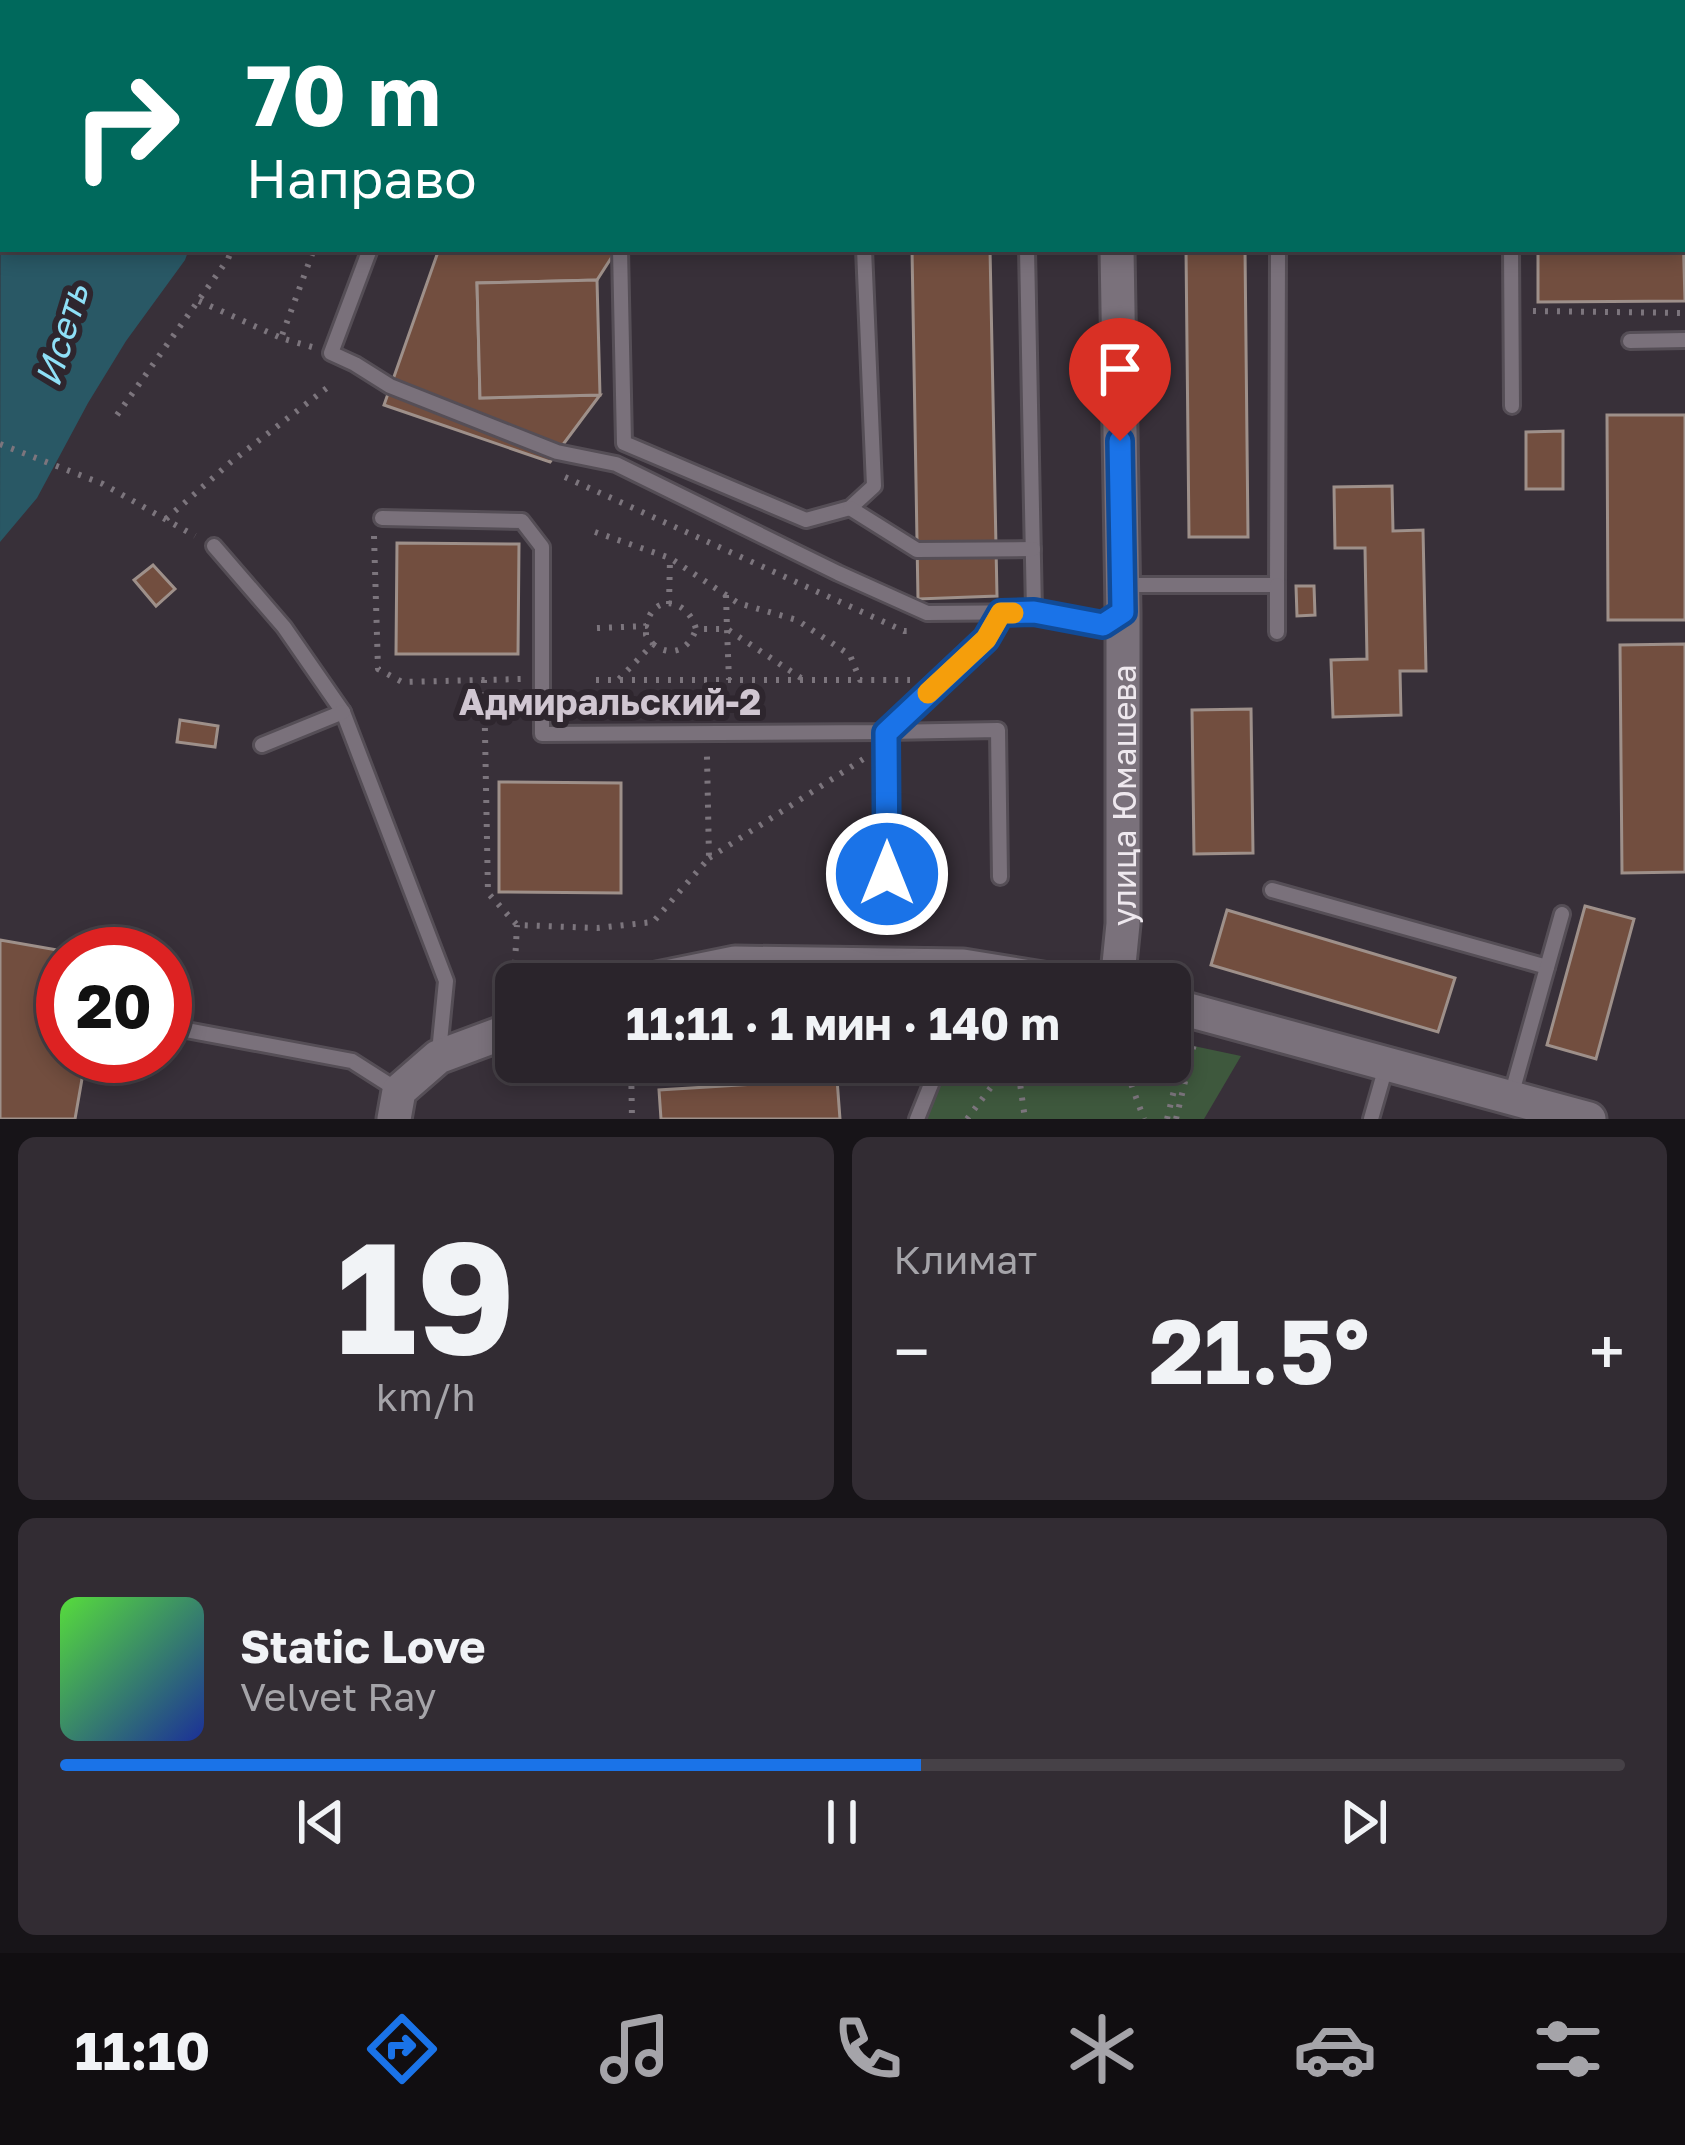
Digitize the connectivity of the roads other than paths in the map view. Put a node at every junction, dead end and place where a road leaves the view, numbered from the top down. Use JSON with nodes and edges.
{"nodes":[{"id":1,"x":369,"y":252,"type":"edge"},
{"id":2,"x":620,"y":252,"type":"edge"},
{"id":3,"x":864,"y":252,"type":"edge"},
{"id":4,"x":1027,"y":252,"type":"edge"},
{"id":5,"x":1117,"y":252,"type":"edge"},
{"id":6,"x":1278,"y":252,"type":"edge"},
{"id":7,"x":1510,"y":252,"type":"edge"},
{"id":8,"x":1685,"y":340,"type":"edge"},
{"id":9,"x":1630,"y":341,"type":"dead end"},
{"id":10,"x":1512,"y":406,"type":"dead end"},
{"id":11,"x":850,"y":508,"type":"junction"},
{"id":12,"x":382,"y":518,"type":"dead end"},
{"id":13,"x":214,"y":546,"type":"road end"},
{"id":14,"x":1033,"y":549,"type":"junction"},
{"id":15,"x":1277,"y":585,"type":"junction"},
{"id":16,"x":1122,"y":598,"type":"junction"},
{"id":17,"x":1034,"y":612,"type":"junction"},
{"id":18,"x":1001,"y":613,"type":"junction"},
{"id":19,"x":1277,"y":632,"type":"dead end"},
{"id":20,"x":343,"y":712,"type":"junction"},
{"id":21,"x":886,"y":733,"type":"junction"},
{"id":22,"x":262,"y":745,"type":"dead end"},
{"id":23,"x":887,"y":874,"type":"dead end"},
{"id":24,"x":1000,"y":877,"type":"dead end"},
{"id":25,"x":1272,"y":890,"type":"dead end"},
{"id":26,"x":1562,"y":914,"type":"dead end"},
{"id":27,"x":1121,"y":963,"type":"edge"},
{"id":28,"x":1547,"y":968,"type":"junction"},
{"id":29,"x":1191,"y":1010,"type":"edge"},
{"id":30,"x":192,"y":1031,"type":"edge"},
{"id":31,"x":495,"y":1036,"type":"edge"},
{"id":32,"x":438,"y":1057,"type":"junction"},
{"id":33,"x":1387,"y":1063,"type":"junction"},
{"id":34,"x":932,"y":1083,"type":"edge"},
{"id":35,"x":396,"y":1105,"type":"edge"},
{"id":36,"x":1515,"y":1105,"type":"edge"},
{"id":37,"x":917,"y":1119,"type":"edge"},
{"id":38,"x":1371,"y":1119,"type":"edge"},
{"id":39,"x":1589,"y":1119,"type":"edge"}],
"edges":[{"from":1,"to":18,"type":"lane"},
{"from":2,"to":11,"type":"lane"},
{"from":3,"to":11,"type":"lane"},
{"from":4,"to":14,"type":"lane"},
{"from":5,"to":16,"type":"street","name":"улица Юмашева"},
{"from":6,"to":15,"type":"lane"},
{"from":7,"to":10,"type":"lane"},
{"from":8,"to":9,"type":"lane"},
{"from":11,"to":14,"type":"lane"},
{"from":12,"to":21,"type":"lane"},
{"from":13,"to":20,"type":"lane"},
{"from":14,"to":17,"type":"lane"},
{"from":15,"to":16,"type":"lane"},
{"from":15,"to":19,"type":"lane"},
{"from":16,"to":17,"type":"lane"},
{"from":16,"to":27,"type":"street","name":"улица Юмашева"},
{"from":17,"to":18,"type":"lane"},
{"from":18,"to":21,"type":"lane"},
{"from":20,"to":22,"type":"lane"},
{"from":20,"to":32,"type":"lane"},
{"from":21,"to":23,"type":"lane"},
{"from":21,"to":24,"type":"lane"},
{"from":25,"to":28,"type":"lane"},
{"from":26,"to":28,"type":"lane"},
{"from":28,"to":36,"type":"lane"},
{"from":29,"to":33,"type":"street"},
{"from":30,"to":35,"type":"lane"},
{"from":31,"to":32,"type":"street"},
{"from":32,"to":35,"type":"street"},
{"from":33,"to":36,"type":"street"},
{"from":33,"to":38,"type":"lane"},
{"from":34,"to":37,"type":"lane"},
{"from":36,"to":39,"type":"street"}]}
